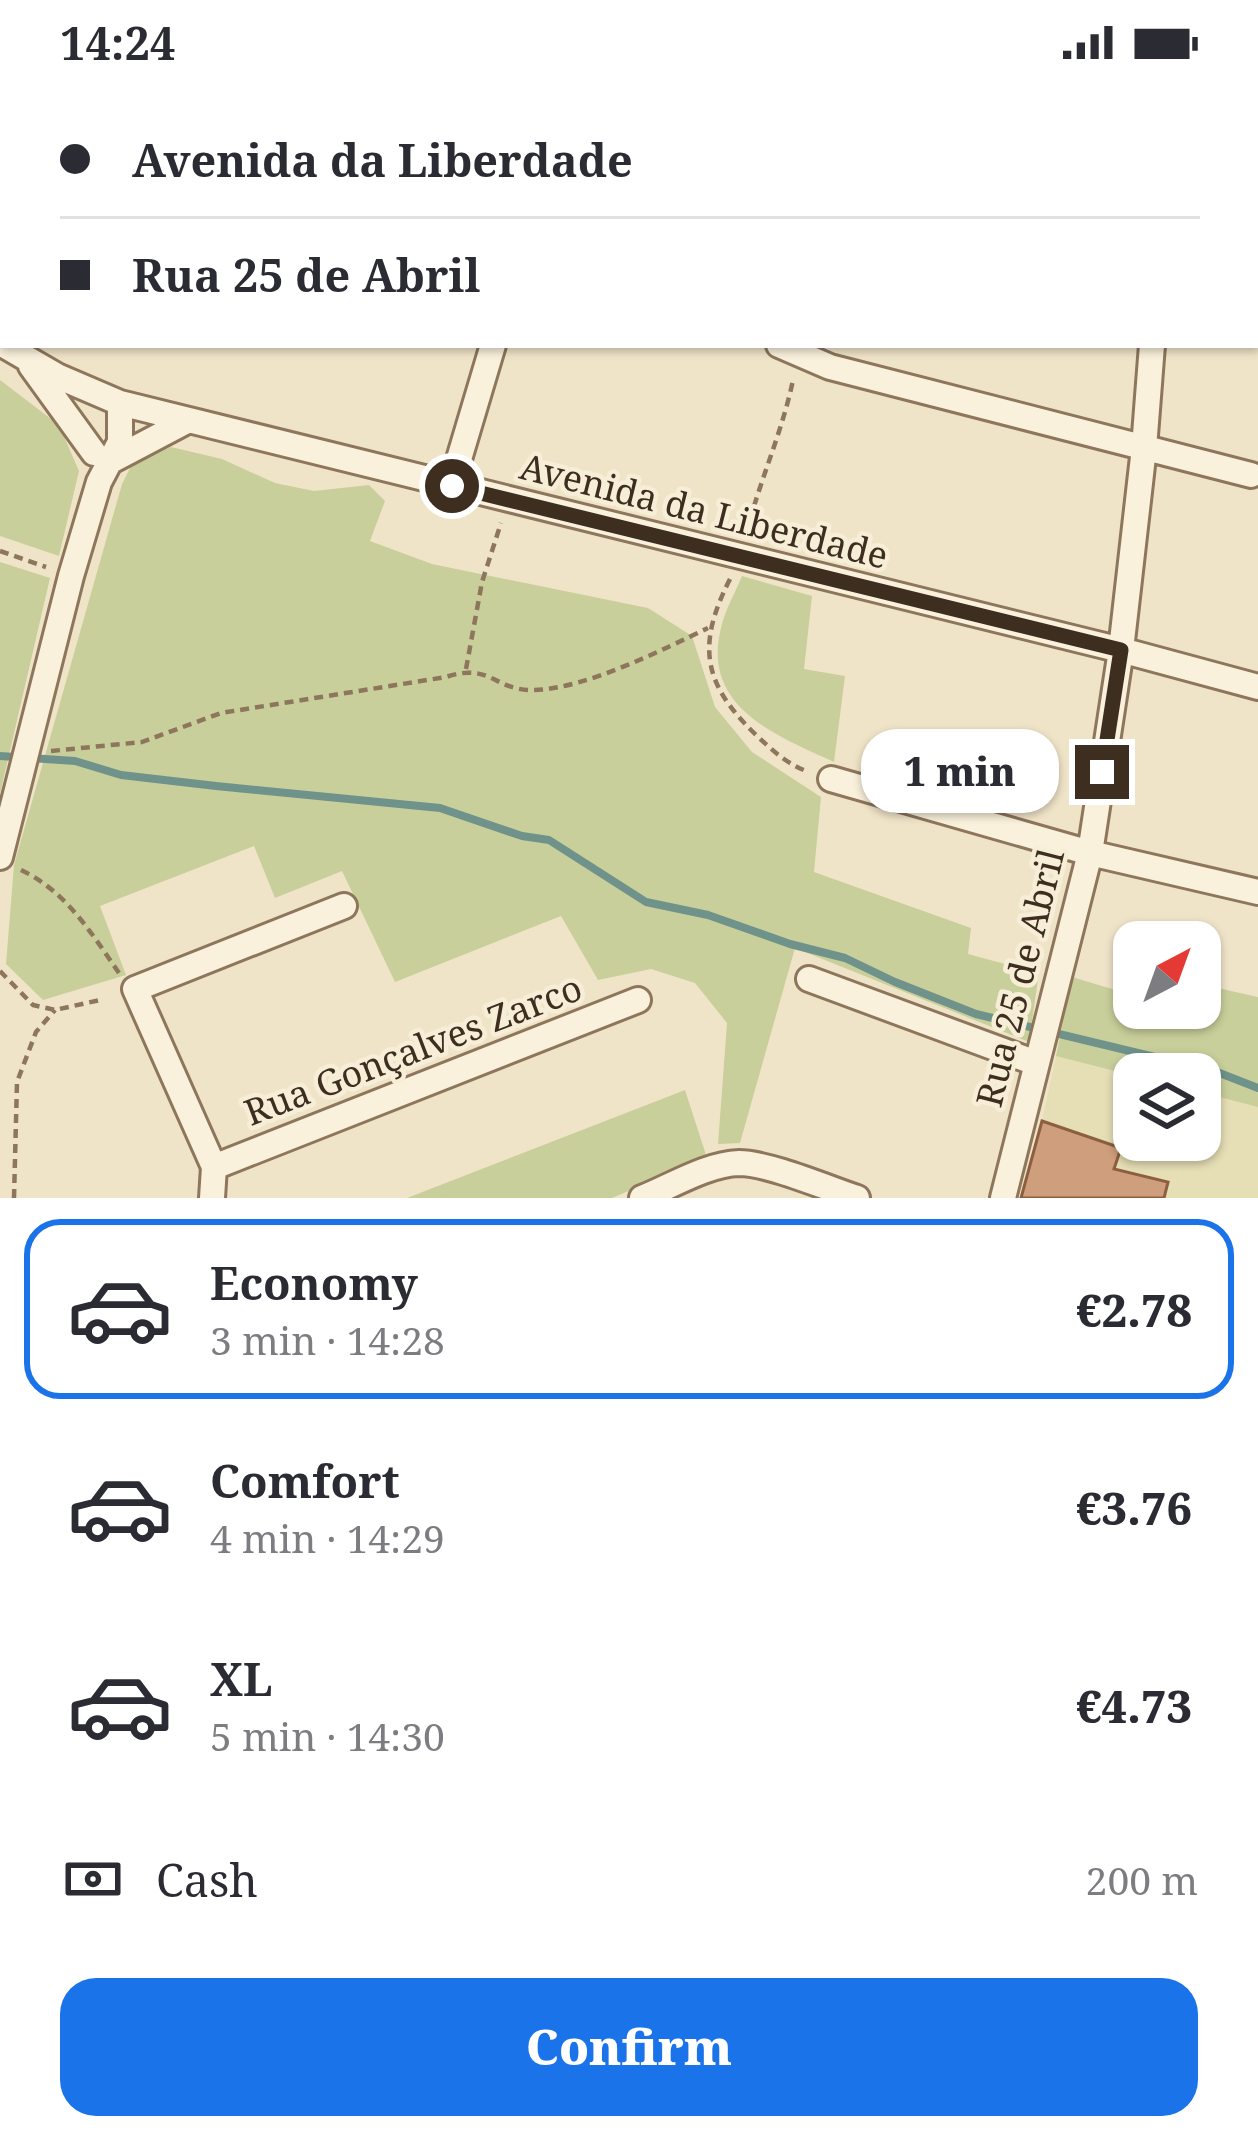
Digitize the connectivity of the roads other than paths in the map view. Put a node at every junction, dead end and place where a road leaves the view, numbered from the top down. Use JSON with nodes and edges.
{"nodes":[{"id":1,"x":8,"y":348,"type":"edge"},
{"id":2,"x":492,"y":348,"type":"edge"},
{"id":3,"x":1152,"y":348,"type":"edge"},
{"id":4,"x":789,"y":349,"type":"edge"},
{"id":5,"x":26,"y":359,"type":"junction"},
{"id":6,"x":120,"y":403,"type":"junction"},
{"id":7,"x":187,"y":421,"type":"junction"},
{"id":8,"x":1144,"y":448,"type":"junction"},
{"id":9,"x":103,"y":456,"type":"junction"},
{"id":10,"x":1251,"y":475,"type":"dead end"},
{"id":11,"x":452,"y":486,"type":"junction"},
{"id":12,"x":1121,"y":650,"type":"junction"},
{"id":13,"x":1258,"y":687,"type":"edge"},
{"id":14,"x":831,"y":779,"type":"road end"},
{"id":15,"x":1090,"y":853,"type":"junction"},
{"id":16,"x":11,"y":864,"type":"edge"},
{"id":17,"x":1258,"y":892,"type":"edge"},
{"id":18,"x":344,"y":907,"type":"dead end"},
{"id":19,"x":809,"y":979,"type":"dead end"},
{"id":20,"x":638,"y":1000,"type":"dead end"},
{"id":21,"x":1036,"y":1063,"type":"junction"},
{"id":22,"x":214,"y":1167,"type":"junction"},
{"id":23,"x":212,"y":1198,"type":"edge"},
{"id":24,"x":642,"y":1198,"type":"edge"},
{"id":25,"x":856,"y":1198,"type":"edge"},
{"id":26,"x":1003,"y":1198,"type":"edge"}],
"edges":[{"from":1,"to":5,"type":"street","name":"Avenida da Liberdade"},
{"from":2,"to":11,"type":"street"},
{"from":3,"to":8,"type":"street","name":"Rua 25 de Abril"},
{"from":4,"to":8,"type":"street"},
{"from":5,"to":6,"type":"street","name":"Avenida da Liberdade"},
{"from":5,"to":9,"type":"street"},
{"from":6,"to":7,"type":"street","name":"Avenida da Liberdade"},
{"from":6,"to":9,"type":"street"},
{"from":7,"to":9,"type":"street"},
{"from":7,"to":11,"type":"street","name":"Avenida da Liberdade"},
{"from":8,"to":10,"type":"street"},
{"from":8,"to":12,"type":"street","name":"Rua 25 de Abril"},
{"from":9,"to":16,"type":"street"},
{"from":11,"to":12,"type":"street","name":"Avenida da Liberdade"},
{"from":12,"to":13,"type":"street","name":"Avenida da Liberdade"},
{"from":12,"to":15,"type":"street","name":"Rua 25 de Abril"},
{"from":14,"to":15,"type":"street"},
{"from":15,"to":17,"type":"street"},
{"from":15,"to":21,"type":"street","name":"Rua 25 de Abril"},
{"from":18,"to":22,"type":"street"},
{"from":19,"to":21,"type":"street"},
{"from":20,"to":22,"type":"street","name":"Rua Gonçalves Zarco"},
{"from":21,"to":26,"type":"street","name":"Rua 25 de Abril"},
{"from":22,"to":23,"type":"street"},
{"from":24,"to":25,"type":"street"}]}
